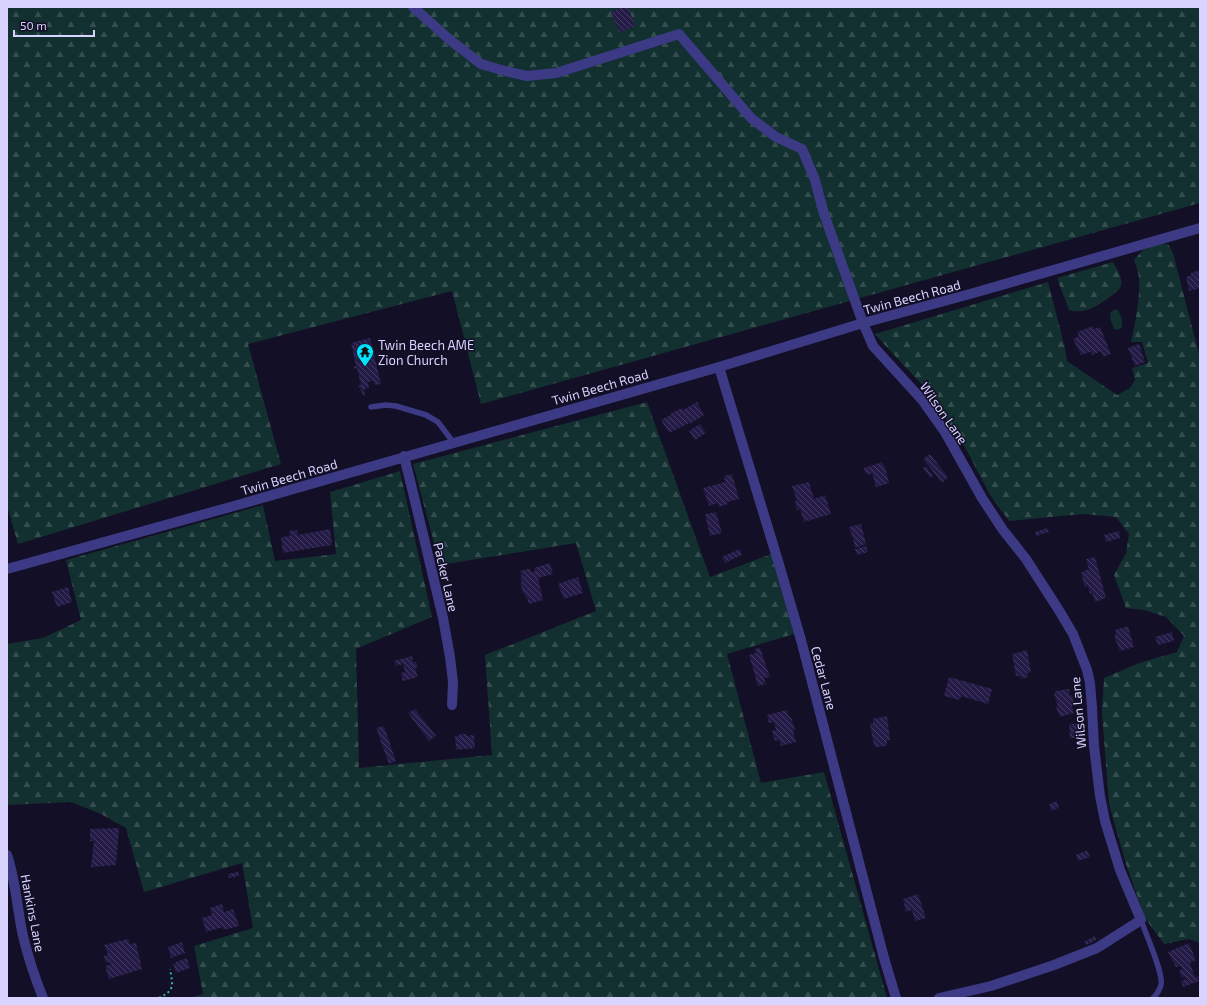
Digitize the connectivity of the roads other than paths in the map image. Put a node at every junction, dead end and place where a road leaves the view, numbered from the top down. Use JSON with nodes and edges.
{"nodes":[{"id":1,"x":413,"y":7,"type":"edge"},
{"id":2,"x":1200,"y":228,"type":"edge"},
{"id":3,"x":863,"y":323,"type":"junction"},
{"id":4,"x":719,"y":367,"type":"junction"},
{"id":5,"x":371,"y":407,"type":"dead end"},
{"id":6,"x":453,"y":442,"type":"junction"},
{"id":7,"x":404,"y":456,"type":"junction"},
{"id":8,"x":7,"y":569,"type":"edge"},
{"id":9,"x":452,"y":705,"type":"dead end"},
{"id":10,"x":7,"y":854,"type":"edge"},
{"id":11,"x":1141,"y":920,"type":"junction"},
{"id":12,"x":43,"y":998,"type":"edge"},
{"id":13,"x":896,"y":998,"type":"edge"},
{"id":14,"x":940,"y":998,"type":"edge"},
{"id":15,"x":1153,"y":998,"type":"edge"}],
"edges":[{"from":1,"to":3,"type":"street","name":"Wilson Lane"},
{"from":2,"to":3,"type":"street","name":"Twin Beech Road"},
{"from":3,"to":4,"type":"street","name":"Twin Beech Road"},
{"from":3,"to":11,"type":"street","name":"Wilson Lane"},
{"from":4,"to":6,"type":"street","name":"Twin Beech Road"},
{"from":4,"to":13,"type":"street","name":"Cedar Lane"},
{"from":5,"to":6,"type":"lane"},
{"from":6,"to":7,"type":"street","name":"Twin Beech Road"},
{"from":7,"to":8,"type":"street","name":"Twin Beech Road"},
{"from":7,"to":9,"type":"street","name":"Packer Lane"},
{"from":10,"to":12,"type":"street","name":"Hankins Lane"},
{"from":11,"to":14,"type":"street"},
{"from":11,"to":15,"type":"lane"}]}
